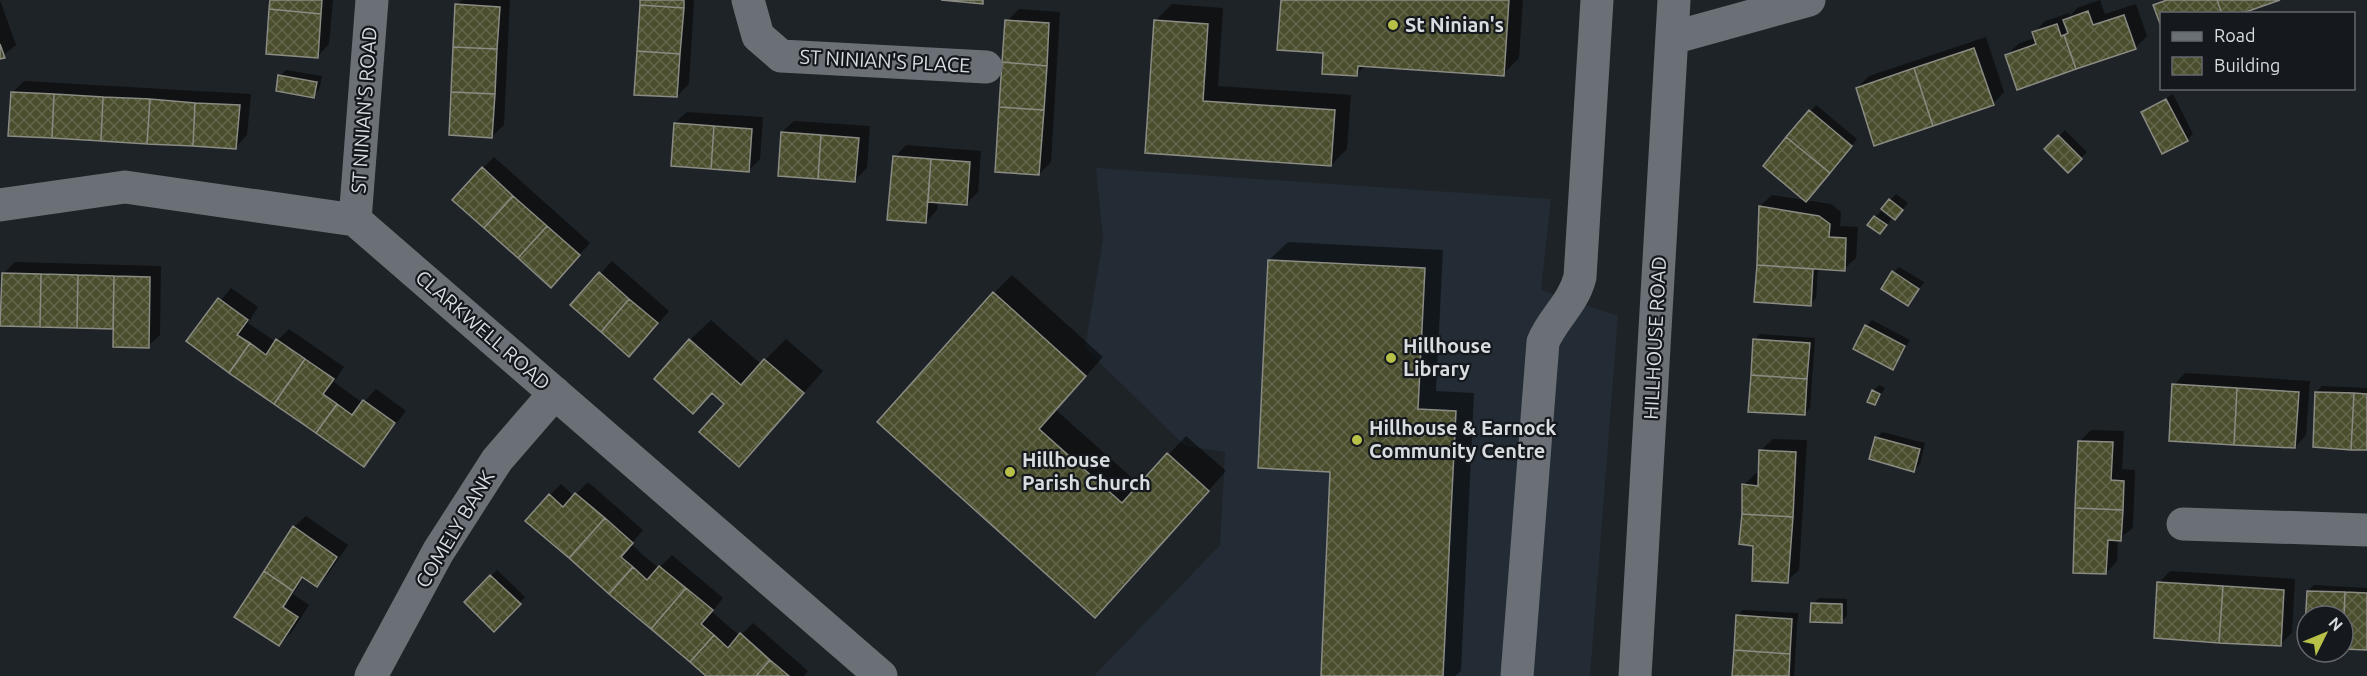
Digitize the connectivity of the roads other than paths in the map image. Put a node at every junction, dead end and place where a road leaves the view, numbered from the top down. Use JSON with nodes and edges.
{"nodes":[{"id":1,"x":372,"y":0,"type":"edge"},
{"id":2,"x":748,"y":0,"type":"edge"},
{"id":3,"x":1597,"y":0,"type":"edge"},
{"id":4,"x":1674,"y":0,"type":"edge"},
{"id":5,"x":1809,"y":0,"type":"edge"},
{"id":6,"x":1672,"y":38,"type":"junction"},
{"id":7,"x":986,"y":67,"type":"dead end"},
{"id":8,"x":0,"y":205,"type":"edge"},
{"id":9,"x":355,"y":220,"type":"junction"},
{"id":10,"x":555,"y":393,"type":"junction"},
{"id":11,"x":2183,"y":524,"type":"dead end"},
{"id":12,"x":2367,"y":530,"type":"edge"},
{"id":13,"x":371,"y":676,"type":"edge"},
{"id":14,"x":881,"y":676,"type":"edge"},
{"id":15,"x":1517,"y":676,"type":"edge"},
{"id":16,"x":1635,"y":676,"type":"edge"}],
"edges":[{"from":1,"to":9,"type":"street","name":"ST NINIAN'S ROAD"},
{"from":2,"to":7,"type":"street","name":"ST NINIAN'S PLACE"},
{"from":3,"to":15,"type":"street"},
{"from":4,"to":6,"type":"street","name":"HILLHOUSE ROAD"},
{"from":5,"to":6,"type":"street"},
{"from":6,"to":16,"type":"street","name":"HILLHOUSE ROAD"},
{"from":8,"to":9,"type":"street"},
{"from":9,"to":10,"type":"street","name":"CLARKWELL ROAD"},
{"from":10,"to":13,"type":"street","name":"COMELY BANK"},
{"from":10,"to":14,"type":"street","name":"CLARKWELL ROAD"},
{"from":11,"to":12,"type":"street"}]}
